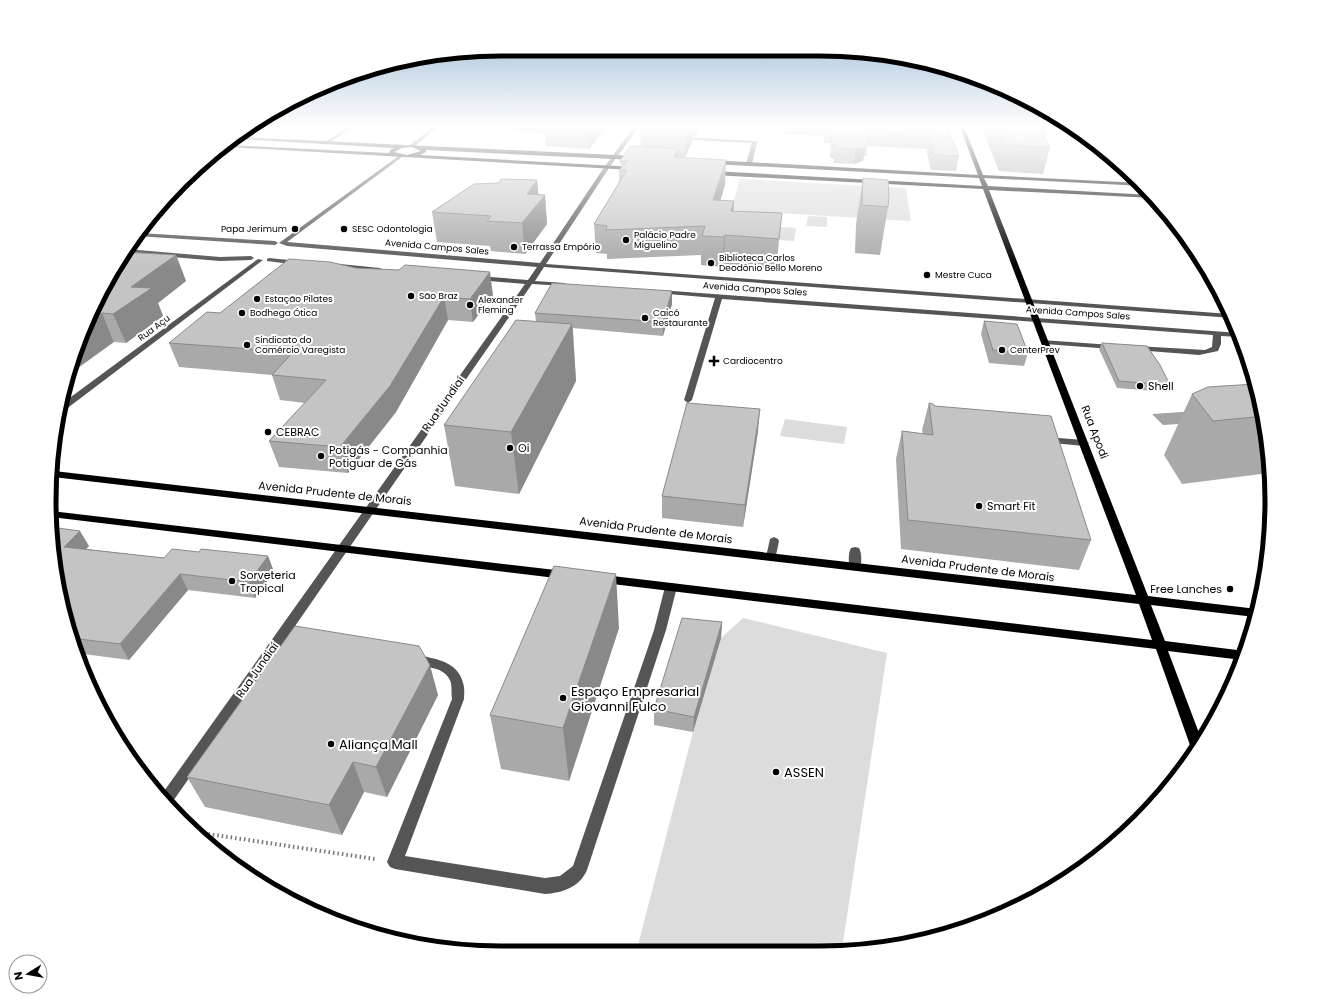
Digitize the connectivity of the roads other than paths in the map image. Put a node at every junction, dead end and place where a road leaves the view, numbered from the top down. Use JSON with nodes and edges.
{"nodes":[{"id":1,"x":376,"y":174,"type":"edge"},
{"id":2,"x":603,"y":174,"type":"edge"},
{"id":3,"x":732,"y":174,"type":"edge"},
{"id":4,"x":736,"y":174,"type":"joint"},
{"id":5,"x":845,"y":174,"type":"edge"},
{"id":6,"x":949,"y":174,"type":"edge"},
{"id":7,"x":980,"y":176,"type":"junction"},
{"id":8,"x":844,"y":180,"type":"junction"},
{"id":9,"x":1114,"y":184,"type":"junction"},
{"id":10,"x":1134,"y":185,"type":"edge"},
{"id":11,"x":983,"y":187,"type":"junction"},
{"id":12,"x":1123,"y":195,"type":"junction"},
{"id":13,"x":1145,"y":196,"type":"edge"},
{"id":14,"x":144,"y":235,"type":"edge"},
{"id":15,"x":281,"y":244,"type":"junction"},
{"id":16,"x":133,"y":252,"type":"edge"},
{"id":17,"x":251,"y":258,"type":"junction"},
{"id":18,"x":260,"y":260,"type":"junction"},
{"id":19,"x":269,"y":260,"type":"junction"},
{"id":20,"x":306,"y":263,"type":"edge"},
{"id":21,"x":329,"y":265,"type":"edge"},
{"id":22,"x":542,"y":265,"type":"junction"},
{"id":23,"x":384,"y":270,"type":"edge"},
{"id":24,"x":470,"y":277,"type":"edge"},
{"id":25,"x":528,"y":282,"type":"junction"},
{"id":26,"x":569,"y":286,"type":"edge"},
{"id":27,"x":648,"y":291,"type":"edge"},
{"id":28,"x":777,"y":292,"type":"junction"},
{"id":29,"x":719,"y":297,"type":"junction"},
{"id":30,"x":1029,"y":301,"type":"junction"},
{"id":31,"x":1224,"y":315,"type":"edge"},
{"id":32,"x":1037,"y":320,"type":"junction"},
{"id":33,"x":1217,"y":334,"type":"junction"},
{"id":34,"x":1233,"y":335,"type":"edge"},
{"id":35,"x":1045,"y":342,"type":"junction"},
{"id":36,"x":688,"y":400,"type":"dead end"},
{"id":37,"x":67,"y":404,"type":"edge"},
{"id":38,"x":1038,"y":439,"type":"edge"},
{"id":39,"x":1084,"y":443,"type":"junction"},
{"id":40,"x":57,"y":474,"type":"edge"},
{"id":41,"x":370,"y":510,"type":"junction"},
{"id":42,"x":56,"y":515,"type":"edge"},
{"id":43,"x":774,"y":541,"type":"dead end"},
{"id":44,"x":342,"y":548,"type":"junction"},
{"id":45,"x":855,"y":551,"type":"dead end"},
{"id":46,"x":771,"y":557,"type":"junction"},
{"id":47,"x":854,"y":566,"type":"junction"},
{"id":48,"x":576,"y":576,"type":"edge"},
{"id":49,"x":592,"y":578,"type":"edge"},
{"id":50,"x":671,"y":587,"type":"junction"},
{"id":51,"x":1144,"y":601,"type":"junction"},
{"id":52,"x":1251,"y":612,"type":"edge"},
{"id":53,"x":1160,"y":645,"type":"junction"},
{"id":54,"x":274,"y":646,"type":"junction"},
{"id":55,"x":309,"y":648,"type":"edge"},
{"id":56,"x":1237,"y":654,"type":"edge"},
{"id":57,"x":401,"y":658,"type":"edge"},
{"id":58,"x":1195,"y":740,"type":"edge"},
{"id":59,"x":168,"y":796,"type":"edge"}],
"edges":[{"from":1,"to":15,"type":"street"},
{"from":2,"to":22,"type":"street","name":"Rua Jundiaí"},
{"from":3,"to":4,"type":"main road"},
{"from":4,"to":8,"type":"main road"},
{"from":5,"to":8,"type":"main road"},
{"from":6,"to":7,"type":"main road"},
{"from":7,"to":9,"type":"main road"},
{"from":7,"to":11,"type":"main road","name":"Rua Apodi"},
{"from":8,"to":11,"type":"main road"},
{"from":9,"to":10,"type":"main road"},
{"from":9,"to":12,"type":"main road"},
{"from":11,"to":12,"type":"main road"},
{"from":11,"to":30,"type":"main road","name":"Rua Apodi"},
{"from":12,"to":13,"type":"main road"},
{"from":14,"to":15,"type":"street","name":"Avenida Campos Sales"},
{"from":15,"to":17,"type":"street"},
{"from":15,"to":19,"type":"street"},
{"from":15,"to":22,"type":"street","name":"Avenida Campos Sales"},
{"from":16,"to":17,"type":"street"},
{"from":17,"to":18,"type":"street"},
{"from":18,"to":19,"type":"street"},
{"from":18,"to":37,"type":"street","name":"Rua Açu"},
{"from":19,"to":20,"type":"street"},
{"from":21,"to":23,"type":"street"},
{"from":22,"to":25,"type":"street","name":"Rua Jundiaí"},
{"from":22,"to":28,"type":"street","name":"Avenida Campos Sales"},
{"from":24,"to":25,"type":"street"},
{"from":25,"to":26,"type":"street"},
{"from":25,"to":41,"type":"street","name":"Rua Jundiaí"},
{"from":27,"to":29,"type":"street","name":"Avenida Campos Sales"},
{"from":28,"to":29,"type":"street","name":"Avenida Campos Sales"},
{"from":28,"to":30,"type":"street","name":"Avenida Campos Sales"},
{"from":28,"to":32,"type":"street","name":"Avenida Campos Sales"},
{"from":29,"to":36,"type":"street"},
{"from":30,"to":31,"type":"street","name":"Avenida Campos Sales"},
{"from":30,"to":32,"type":"main road","name":"Rua Apodi"},
{"from":32,"to":33,"type":"street","name":"Avenida Campos Sales"},
{"from":32,"to":35,"type":"main road","name":"Rua Apodi"},
{"from":33,"to":34,"type":"street","name":"Avenida Campos Sales"},
{"from":33,"to":35,"type":"street"},
{"from":35,"to":39,"type":"main road","name":"Rua Apodi"},
{"from":38,"to":39,"type":"street"},
{"from":39,"to":51,"type":"main road","name":"Rua Apodi"},
{"from":40,"to":41,"type":"main road","name":"Avenida Prudente de Morais"},
{"from":41,"to":44,"type":"street","name":"Rua Jundiaí"},
{"from":41,"to":46,"type":"main road","name":"Avenida Prudente de Morais"},
{"from":42,"to":44,"type":"main road"},
{"from":43,"to":46,"type":"street"},
{"from":44,"to":48,"type":"main road"},
{"from":44,"to":54,"type":"street","name":"Rua Jundiaí"},
{"from":45,"to":47,"type":"street"},
{"from":46,"to":47,"type":"main road","name":"Avenida Prudente de Morais"},
{"from":47,"to":51,"type":"main road","name":"Avenida Prudente de Morais"},
{"from":49,"to":50,"type":"main road"},
{"from":50,"to":53,"type":"main road"},
{"from":50,"to":57,"type":"street"},
{"from":51,"to":52,"type":"main road","name":"Avenida Prudente de Morais"},
{"from":51,"to":53,"type":"main road","name":"Rua Apodi"},
{"from":53,"to":56,"type":"main road"},
{"from":53,"to":58,"type":"main road","name":"Rua Apodi"},
{"from":54,"to":55,"type":"street"},
{"from":54,"to":59,"type":"street","name":"Rua Jundiaí"}]}
